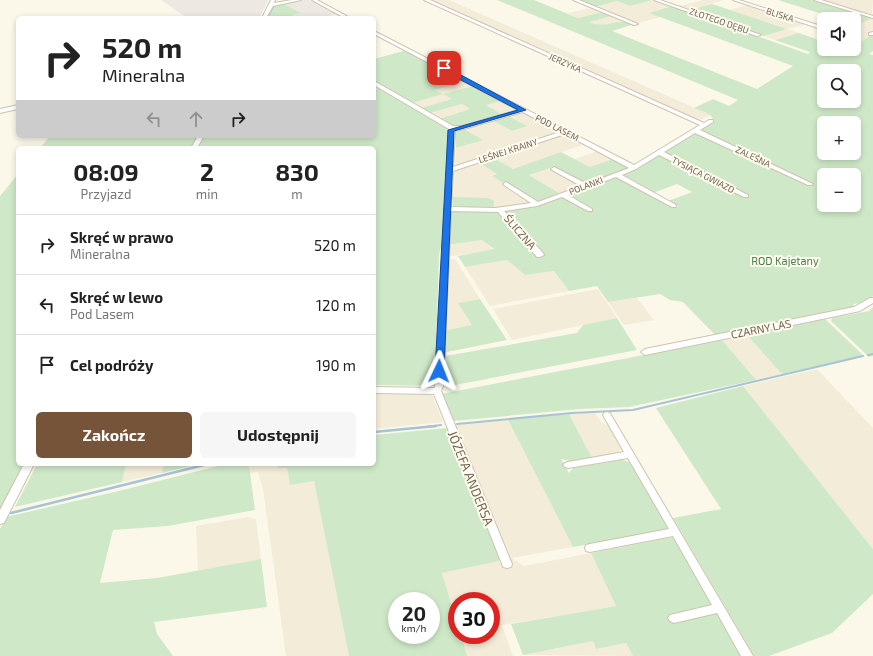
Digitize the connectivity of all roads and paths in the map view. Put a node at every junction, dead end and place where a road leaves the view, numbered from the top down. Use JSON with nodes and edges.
{"nodes":[{"id":1,"x":274,"y":0,"type":"edge"},
{"id":2,"x":299,"y":0,"type":"edge"},
{"id":3,"x":314,"y":0,"type":"edge"},
{"id":4,"x":426,"y":0,"type":"edge"},
{"id":5,"x":575,"y":0,"type":"edge"},
{"id":6,"x":656,"y":0,"type":"edge"},
{"id":7,"x":735,"y":0,"type":"edge"},
{"id":8,"x":816,"y":0,"type":"edge"},
{"id":9,"x":271,"y":5,"type":"junction"},
{"id":10,"x":265,"y":16,"type":"edge"},
{"id":11,"x":344,"y":16,"type":"edge"},
{"id":12,"x":872,"y":17,"type":"edge"},
{"id":13,"x":636,"y":24,"type":"dead end"},
{"id":14,"x":817,"y":27,"type":"edge"},
{"id":15,"x":376,"y":33,"type":"edge"},
{"id":16,"x":759,"y":35,"type":"dead end"},
{"id":17,"x":376,"y":84,"type":"edge"},
{"id":18,"x":16,"y":107,"type":"edge"},
{"id":19,"x":523,"y":110,"type":"junction"},
{"id":20,"x":0,"y":111,"type":"edge"},
{"id":21,"x":711,"y":120,"type":"dead end"},
{"id":22,"x":704,"y":125,"type":"junction"},
{"id":23,"x":452,"y":128,"type":"junction"},
{"id":24,"x":696,"y":131,"type":"junction"},
{"id":25,"x":565,"y":132,"type":"junction"},
{"id":26,"x":660,"y":153,"type":"junction"},
{"id":27,"x":634,"y":168,"type":"junction"},
{"id":28,"x":554,"y":169,"type":"dead end"},
{"id":29,"x":450,"y":170,"type":"junction"},
{"id":30,"x":617,"y":175,"type":"junction"},
{"id":31,"x":506,"y":184,"type":"dead end"},
{"id":32,"x":810,"y":184,"type":"dead end"},
{"id":33,"x":586,"y":186,"type":"junction"},
{"id":34,"x":563,"y":195,"type":"junction"},
{"id":35,"x":746,"y":196,"type":"dead end"},
{"id":36,"x":537,"y":204,"type":"junction"},
{"id":37,"x":674,"y":206,"type":"dead end"},
{"id":38,"x":448,"y":209,"type":"junction"},
{"id":39,"x":499,"y":209,"type":"junction"},
{"id":40,"x":590,"y":210,"type":"dead end"},
{"id":41,"x":540,"y":255,"type":"dead end"},
{"id":42,"x":873,"y":300,"type":"edge"},
{"id":43,"x":646,"y":352,"type":"dead end"},
{"id":44,"x":376,"y":390,"type":"edge"},
{"id":45,"x":437,"y":391,"type":"junction"},
{"id":46,"x":607,"y":415,"type":"dead end"},
{"id":47,"x":629,"y":454,"type":"junction"},
{"id":48,"x":568,"y":465,"type":"dead end"},
{"id":49,"x":28,"y":466,"type":"edge"},
{"id":50,"x":0,"y":520,"type":"edge"},
{"id":51,"x":676,"y":532,"type":"junction"},
{"id":52,"x":590,"y":548,"type":"dead end"},
{"id":53,"x":507,"y":564,"type":"dead end"},
{"id":54,"x":719,"y":608,"type":"junction"},
{"id":55,"x":674,"y":618,"type":"dead end"},
{"id":56,"x":747,"y":656,"type":"edge"}],
"edges":[{"from":1,"to":9,"type":"street"},
{"from":2,"to":9,"type":"street"},
{"from":3,"to":11,"type":"street"},
{"from":4,"to":22,"type":"street","name":"JERZYKA"},
{"from":5,"to":13,"type":"street"},
{"from":6,"to":16,"type":"street","name":"ZŁOTEGO DĘBU"},
{"from":7,"to":14,"type":"street","name":"BLISKA"},
{"from":8,"to":12,"type":"street"},
{"from":9,"to":10,"type":"street"},
{"from":15,"to":19,"type":"street","name":"POD LASEM"},
{"from":17,"to":23,"type":"street"},
{"from":18,"to":20,"type":"street"},
{"from":19,"to":23,"type":"street"},
{"from":19,"to":25,"type":"street","name":"POD LASEM"},
{"from":21,"to":22,"type":"street","name":"POLANKI"},
{"from":22,"to":24,"type":"street","name":"POLANKI"},
{"from":23,"to":29,"type":"street"},
{"from":24,"to":26,"type":"street","name":"POLANKI"},
{"from":24,"to":32,"type":"street","name":"ZALEŚNA"},
{"from":25,"to":27,"type":"street","name":"POD LASEM"},
{"from":25,"to":29,"type":"street","name":"LEŚNEJ KRAINY"},
{"from":26,"to":27,"type":"street","name":"POLANKI"},
{"from":26,"to":35,"type":"street","name":"TYSIĄCA GWIAZD"},
{"from":27,"to":30,"type":"street","name":"POLANKI"},
{"from":28,"to":33,"type":"street"},
{"from":29,"to":38,"type":"street"},
{"from":30,"to":33,"type":"street","name":"POLANKI"},
{"from":30,"to":37,"type":"street"},
{"from":31,"to":36,"type":"street"},
{"from":33,"to":34,"type":"street","name":"POLANKI"},
{"from":34,"to":36,"type":"street","name":"POLANKI"},
{"from":34,"to":40,"type":"street"},
{"from":36,"to":39,"type":"street","name":"POLANKI"},
{"from":38,"to":39,"type":"street","name":"POLANKI"},
{"from":38,"to":45,"type":"street"},
{"from":39,"to":41,"type":"street","name":"ŚLICZNA"},
{"from":42,"to":43,"type":"street","name":"CZARNY LAS"},
{"from":44,"to":45,"type":"street"},
{"from":45,"to":53,"type":"street","name":"JÓZEFA ANDERSA"},
{"from":46,"to":47,"type":"street"},
{"from":47,"to":48,"type":"street"},
{"from":47,"to":51,"type":"street"},
{"from":49,"to":50,"type":"street"},
{"from":51,"to":52,"type":"street"},
{"from":51,"to":54,"type":"street"},
{"from":54,"to":55,"type":"street"},
{"from":54,"to":56,"type":"street"}]}
